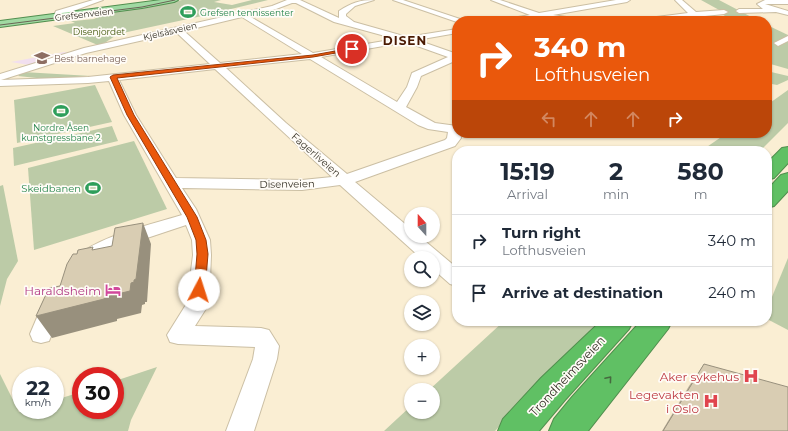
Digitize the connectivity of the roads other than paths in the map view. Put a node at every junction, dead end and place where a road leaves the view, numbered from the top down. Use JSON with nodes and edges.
{"nodes":[{"id":1,"x":100,"y":0,"type":"edge"},
{"id":2,"x":174,"y":0,"type":"edge"},
{"id":3,"x":293,"y":0,"type":"edge"},
{"id":4,"x":371,"y":0,"type":"edge"},
{"id":5,"x":396,"y":0,"type":"edge"},
{"id":6,"x":494,"y":0,"type":"edge"},
{"id":7,"x":627,"y":0,"type":"edge"},
{"id":8,"x":678,"y":0,"type":"edge"},
{"id":9,"x":73,"y":2,"type":"dead end"},
{"id":10,"x":571,"y":2,"type":"dead end"},
{"id":11,"x":788,"y":2,"type":"edge"},
{"id":12,"x":91,"y":3,"type":"junction"},
{"id":13,"x":590,"y":6,"type":"junction"},
{"id":14,"x":739,"y":11,"type":"dead end"},
{"id":15,"x":780,"y":11,"type":"junction"},
{"id":16,"x":724,"y":12,"type":"dead end"},
{"id":17,"x":788,"y":13,"type":"edge"},
{"id":18,"x":694,"y":14,"type":"junction"},
{"id":19,"x":243,"y":15,"type":"junction"},
{"id":20,"x":538,"y":15,"type":"junction"},
{"id":21,"x":533,"y":16,"type":"edge"},
{"id":22,"x":545,"y":16,"type":"edge"},
{"id":23,"x":679,"y":16,"type":"edge"},
{"id":24,"x":57,"y":17,"type":"junction"},
{"id":25,"x":452,"y":18,"type":"edge"},
{"id":26,"x":0,"y":24,"type":"edge"},
{"id":27,"x":351,"y":24,"type":"junction"},
{"id":28,"x":175,"y":30,"type":"junction"},
{"id":29,"x":452,"y":31,"type":"edge"},
{"id":30,"x":408,"y":40,"type":"junction"},
{"id":31,"x":452,"y":55,"type":"edge"},
{"id":32,"x":313,"y":56,"type":"junction"},
{"id":33,"x":452,"y":59,"type":"edge"},
{"id":34,"x":219,"y":66,"type":"junction"},
{"id":35,"x":0,"y":77,"type":"edge"},
{"id":36,"x":113,"y":77,"type":"junction"},
{"id":37,"x":34,"y":82,"type":"junction"},
{"id":38,"x":0,"y":83,"type":"edge"},
{"id":39,"x":400,"y":109,"type":"junction"},
{"id":40,"x":452,"y":129,"type":"edge"},
{"id":41,"x":454,"y":138,"type":"edge"},
{"id":42,"x":788,"y":152,"type":"edge"},
{"id":43,"x":772,"y":169,"type":"edge"},
{"id":44,"x":788,"y":179,"type":"edge"},
{"id":45,"x":345,"y":180,"type":"junction"},
{"id":46,"x":171,"y":184,"type":"junction"},
{"id":47,"x":772,"y":197,"type":"edge"},
{"id":48,"x":192,"y":217,"type":"junction"},
{"id":49,"x":452,"y":275,"type":"edge"},
{"id":50,"x":614,"y":326,"type":"edge"},
{"id":51,"x":654,"y":326,"type":"edge"},
{"id":52,"x":41,"y":334,"type":"dead end"},
{"id":53,"x":240,"y":431,"type":"edge"},
{"id":54,"x":516,"y":431,"type":"edge"},
{"id":55,"x":567,"y":431,"type":"edge"}],
"edges":[{"from":1,"to":12,"type":"street"},
{"from":2,"to":24,"type":"main road","name":"Grefsenveien"},
{"from":3,"to":19,"type":"street","name":"Kjelsåsveien"},
{"from":3,"to":27,"type":"street"},
{"from":4,"to":27,"type":"street"},
{"from":5,"to":25,"type":"street"},
{"from":6,"to":20,"type":"street"},
{"from":7,"to":13,"type":"street"},
{"from":8,"to":18,"type":"street"},
{"from":9,"to":12,"type":"street"},
{"from":10,"to":13,"type":"street"},
{"from":11,"to":15,"type":"street"},
{"from":12,"to":24,"type":"street"},
{"from":13,"to":20,"type":"street"},
{"from":14,"to":15,"type":"street"},
{"from":15,"to":17,"type":"street"},
{"from":16,"to":18,"type":"street"},
{"from":18,"to":23,"type":"street"},
{"from":19,"to":28,"type":"street","name":"Kjelsåsveien"},
{"from":19,"to":32,"type":"street"},
{"from":20,"to":21,"type":"street"},
{"from":20,"to":22,"type":"street"},
{"from":24,"to":26,"type":"main road","name":"Grefsenveien"},
{"from":27,"to":30,"type":"street"},
{"from":28,"to":34,"type":"street","name":"Fagerliveien"},
{"from":28,"to":35,"type":"street","name":"Kjelsåsveien"},
{"from":29,"to":30,"type":"street"},
{"from":30,"to":31,"type":"street"},
{"from":30,"to":32,"type":"street"},
{"from":32,"to":34,"type":"street"},
{"from":32,"to":39,"type":"street"},
{"from":33,"to":39,"type":"street"},
{"from":34,"to":36,"type":"street"},
{"from":34,"to":45,"type":"street","name":"Fagerliveien"},
{"from":35,"to":37,"type":"street"},
{"from":36,"to":37,"type":"street"},
{"from":36,"to":46,"type":"street"},
{"from":37,"to":38,"type":"street"},
{"from":39,"to":40,"type":"street"},
{"from":41,"to":45,"type":"street","name":"Disenveien"},
{"from":42,"to":43,"type":"highway"},
{"from":44,"to":47,"type":"highway"},
{"from":45,"to":46,"type":"street","name":"Disenveien"},
{"from":45,"to":49,"type":"street","name":"Fagerliveien"},
{"from":46,"to":48,"type":"street"},
{"from":48,"to":52,"type":"street"},
{"from":48,"to":53,"type":"street"},
{"from":50,"to":54,"type":"highway","name":"Trondheimsveien"},
{"from":55,"to":51,"type":"highway","one_way":true}]}
